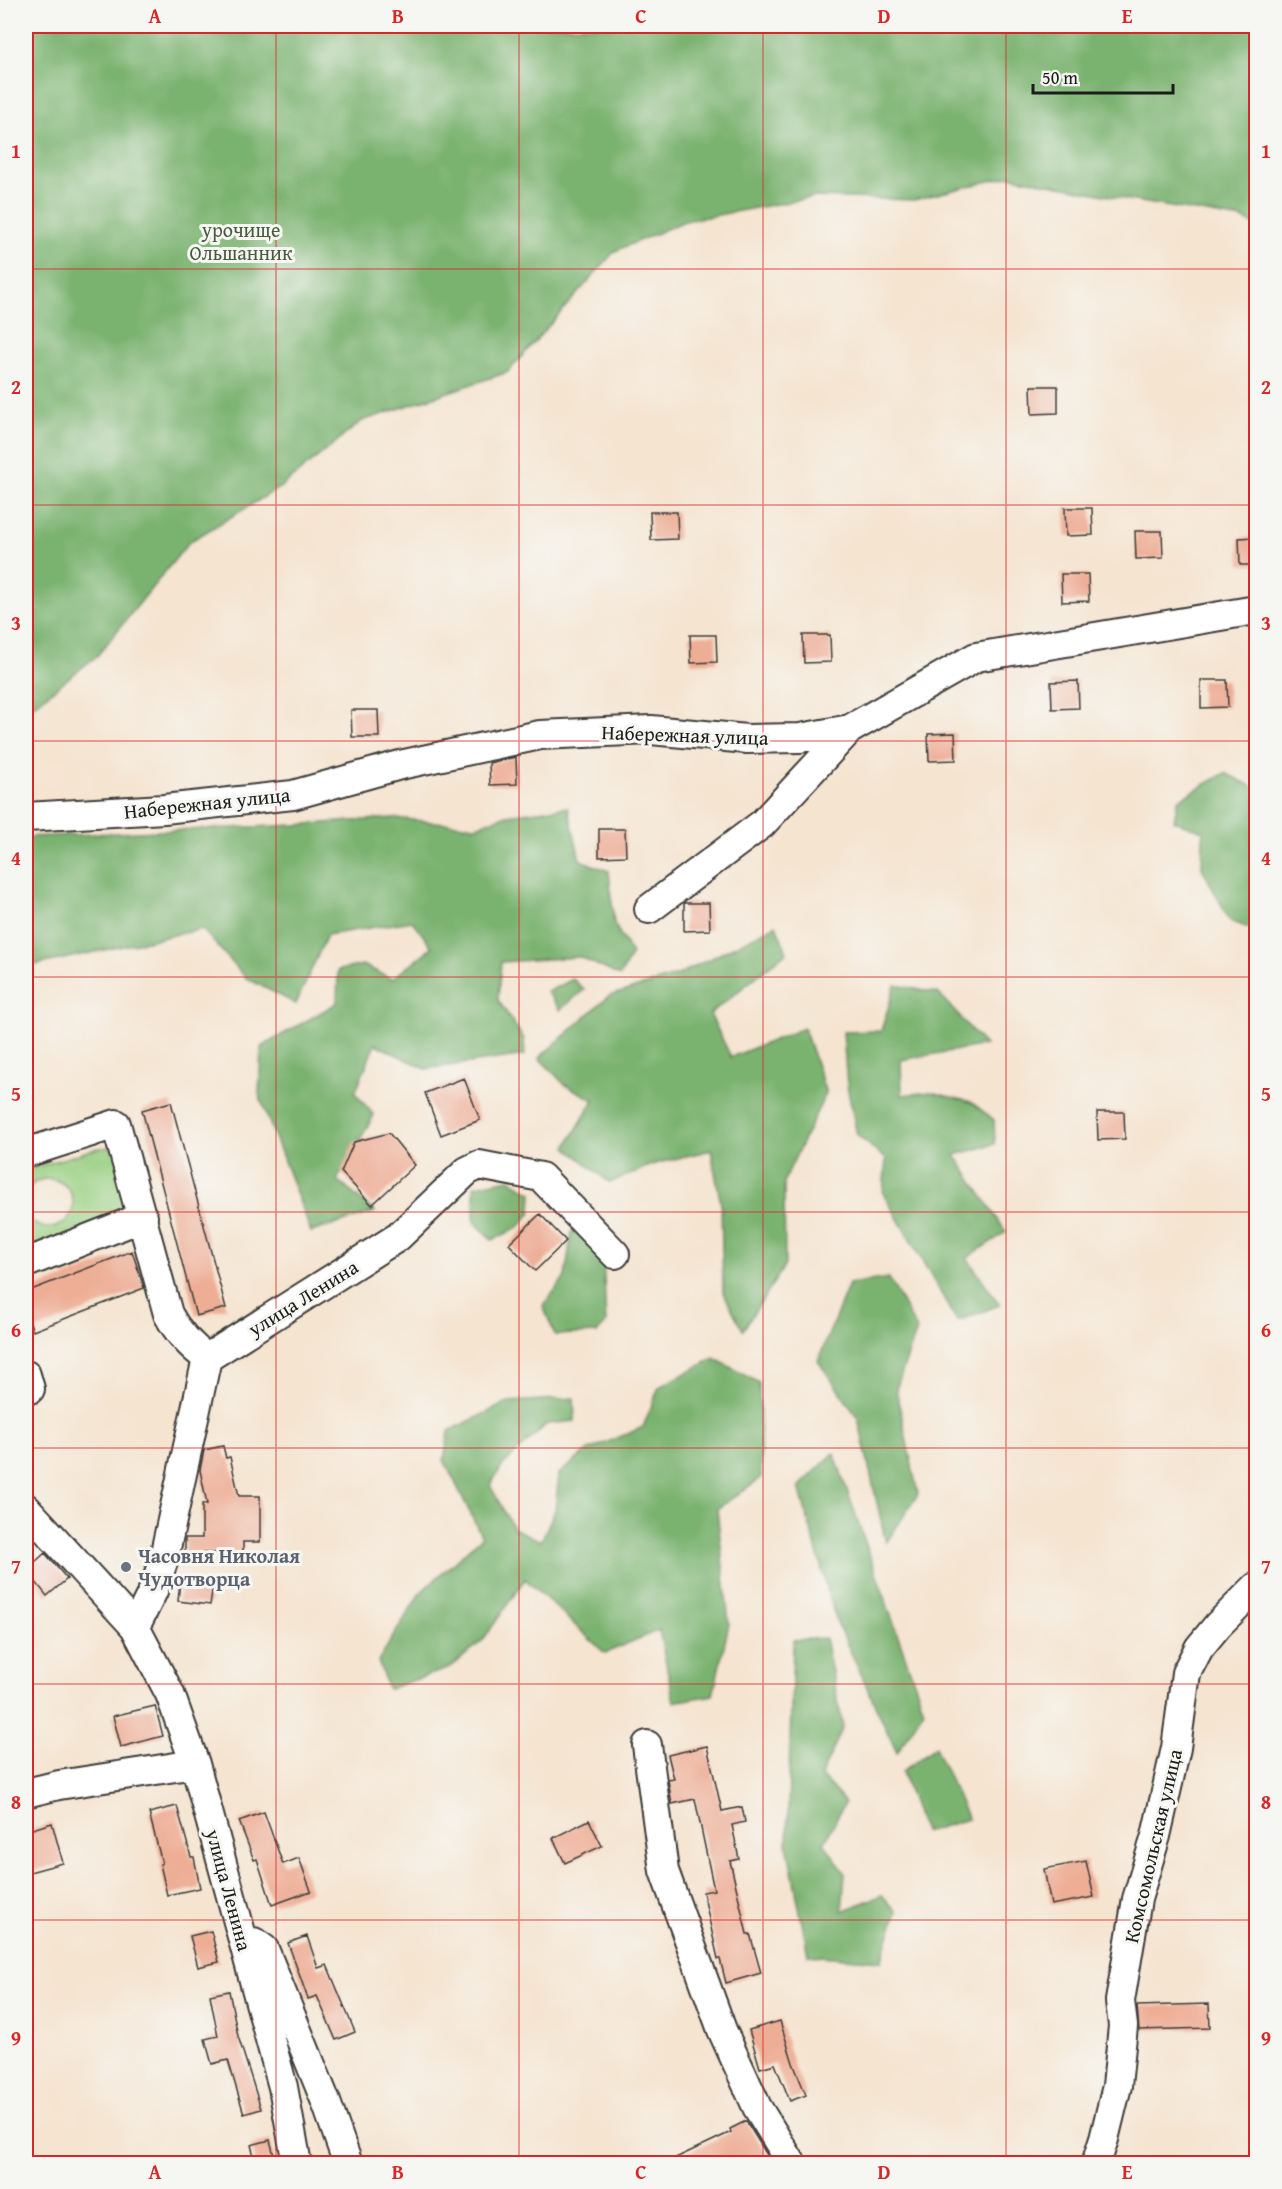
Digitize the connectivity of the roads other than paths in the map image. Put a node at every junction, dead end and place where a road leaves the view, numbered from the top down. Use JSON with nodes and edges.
{"nodes":[{"id":1,"x":1257,"y":610,"type":"edge"},
{"id":2,"x":849,"y":729,"type":"junction"},
{"id":3,"x":26,"y":817,"type":"edge"},
{"id":4,"x":649,"y":909,"type":"dead end"},
{"id":5,"x":26,"y":1153,"type":"edge"},
{"id":6,"x":143,"y":1217,"type":"junction"},
{"id":7,"x":615,"y":1254,"type":"dead end"},
{"id":8,"x":26,"y":1263,"type":"edge"},
{"id":9,"x":207,"y":1358,"type":"junction"},
{"id":10,"x":26,"y":1508,"type":"edge"},
{"id":11,"x":1257,"y":1587,"type":"edge"},
{"id":12,"x":135,"y":1627,"type":"junction"},
{"id":13,"x":647,"y":1745,"type":"dead end"},
{"id":14,"x":195,"y":1764,"type":"junction"},
{"id":15,"x":26,"y":1793,"type":"edge"},
{"id":16,"x":244,"y":1943,"type":"junction"},
{"id":17,"x":297,"y":2163,"type":"edge"},
{"id":18,"x":348,"y":2163,"type":"edge"},
{"id":19,"x":792,"y":2163,"type":"edge"},
{"id":20,"x":1096,"y":2163,"type":"edge"}],
"edges":[{"from":1,"to":2,"type":"street","name":"Набережная улица"},
{"from":2,"to":3,"type":"street","name":"Набережная улица"},
{"from":2,"to":4,"type":"street"},
{"from":5,"to":6,"type":"street"},
{"from":6,"to":8,"type":"street"},
{"from":6,"to":9,"type":"street"},
{"from":7,"to":9,"type":"street","name":"улица Ленина"},
{"from":9,"to":12,"type":"street"},
{"from":10,"to":12,"type":"street","name":"улица Ленина"},
{"from":11,"to":20,"type":"street","name":"Комсомольская улица"},
{"from":12,"to":14,"type":"street","name":"улица Ленина"},
{"from":13,"to":19,"type":"street"},
{"from":14,"to":15,"type":"street"},
{"from":14,"to":16,"type":"street","name":"улица Ленина"},
{"from":16,"to":17,"type":"street","name":"улица Ленина"},
{"from":16,"to":18,"type":"street"}]}
